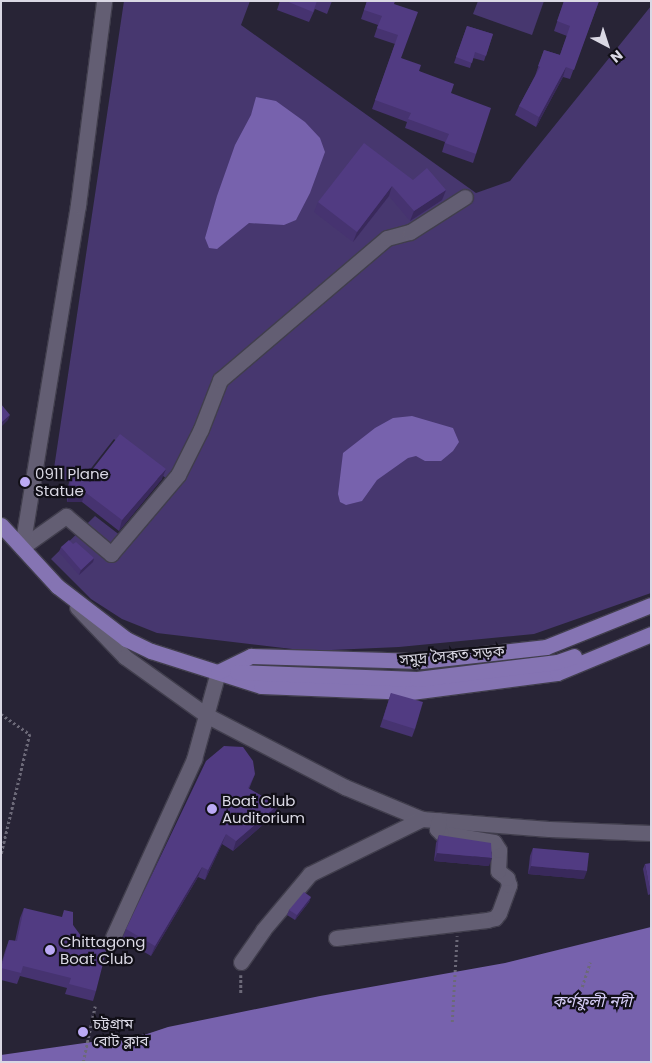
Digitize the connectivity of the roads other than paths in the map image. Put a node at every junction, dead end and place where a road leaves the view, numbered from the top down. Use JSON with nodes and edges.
{"nodes":[{"id":1,"x":104,"y":1,"type":"edge"},
{"id":2,"x":465,"y":197,"type":"dead end"},
{"id":3,"x":1,"y":525,"type":"edge"},
{"id":4,"x":22,"y":547,"type":"junction"},
{"id":5,"x":57,"y":586,"type":"junction"},
{"id":6,"x":651,"y":605,"type":"edge"},
{"id":7,"x":651,"y":626,"type":"edge"},
{"id":8,"x":651,"y":634,"type":"edge"},
{"id":9,"x":218,"y":672,"type":"junction"},
{"id":10,"x":206,"y":715,"type":"junction"},
{"id":11,"x":422,"y":819,"type":"junction"},
{"id":12,"x":439,"y":820,"type":"junction"},
{"id":13,"x":651,"y":833,"type":"edge"},
{"id":14,"x":113,"y":937,"type":"dead end"},
{"id":15,"x":336,"y":938,"type":"dead end"},
{"id":16,"x":241,"y":962,"type":"road end"}],
"edges":[{"from":1,"to":4,"type":"street"},
{"from":2,"to":4,"type":"street"},
{"from":3,"to":4,"type":"main road","name":"সমুদ্র সৈকত সড়ক"},
{"from":4,"to":5,"type":"main road","name":"সমুদ্র সৈকত সড়ক"},
{"from":5,"to":9,"type":"main road","name":"সমুদ্র সৈকত সড়ক"},
{"from":5,"to":10,"type":"street"},
{"from":6,"to":9,"type":"main road","name":"সমুদ্র সৈকত সড়ক"},
{"from":7,"to":9,"type":"main road"},
{"from":8,"to":9,"type":"main road","name":"সমুদ্র সৈকত সড়ক"},
{"from":9,"to":10,"type":"street"},
{"from":10,"to":11,"type":"street"},
{"from":10,"to":14,"type":"street"},
{"from":11,"to":12,"type":"street"},
{"from":11,"to":16,"type":"street"},
{"from":12,"to":13,"type":"street"},
{"from":12,"to":15,"type":"street"}]}
